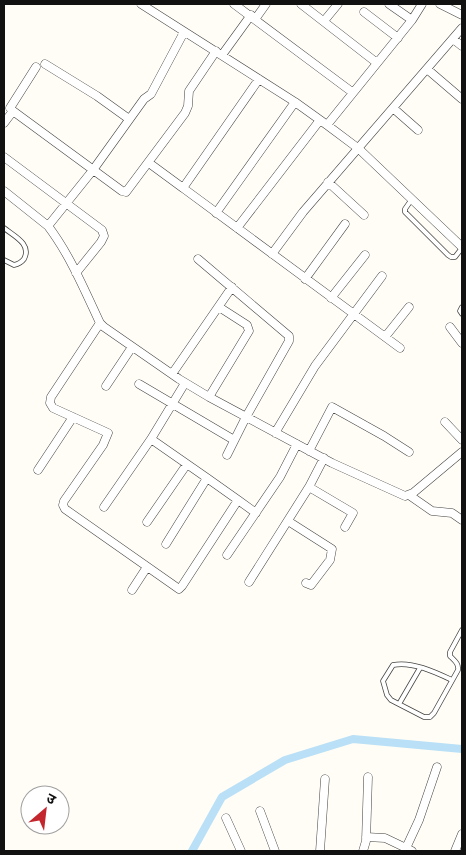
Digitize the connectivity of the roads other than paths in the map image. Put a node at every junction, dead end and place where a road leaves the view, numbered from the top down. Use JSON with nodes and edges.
{"nodes":[{"id":1,"x":141,"y":4,"type":"edge"},
{"id":2,"x":235,"y":4,"type":"edge"},
{"id":3,"x":266,"y":4,"type":"edge"},
{"id":4,"x":301,"y":4,"type":"edge"},
{"id":5,"x":338,"y":4,"type":"edge"},
{"id":6,"x":388,"y":4,"type":"edge"},
{"id":7,"x":422,"y":4,"type":"edge"},
{"id":8,"x":440,"y":4,"type":"edge"},
{"id":9,"x":364,"y":12,"type":"dead end"},
{"id":10,"x":462,"y":15,"type":"edge"},
{"id":11,"x":253,"y":17,"type":"junction"},
{"id":12,"x":412,"y":20,"type":"junction"},
{"id":13,"x":324,"y":21,"type":"junction"},
{"id":14,"x":462,"y":28,"type":"edge"},
{"id":15,"x":184,"y":32,"type":"junction"},
{"id":16,"x":398,"y":38,"type":"junction"},
{"id":17,"x":453,"y":39,"type":"junction"},
{"id":18,"x":462,"y":46,"type":"edge"},
{"id":19,"x":219,"y":53,"type":"junction"},
{"id":20,"x":377,"y":63,"type":"junction"},
{"id":21,"x":45,"y":64,"type":"dead end"},
{"id":22,"x":36,"y":67,"type":"dead end"},
{"id":23,"x":427,"y":69,"type":"junction"},
{"id":24,"x":259,"y":79,"type":"junction"},
{"id":25,"x":352,"y":92,"type":"junction"},
{"id":26,"x":462,"y":99,"type":"edge"},
{"id":27,"x":295,"y":102,"type":"junction"},
{"id":28,"x":9,"y":107,"type":"edge"},
{"id":29,"x":393,"y":108,"type":"junction"},
{"id":30,"x":130,"y":119,"type":"junction"},
{"id":31,"x":320,"y":120,"type":"junction"},
{"id":32,"x":4,"y":123,"type":"edge"},
{"id":33,"x":327,"y":125,"type":"junction"},
{"id":34,"x":418,"y":130,"type":"dead end"},
{"id":35,"x":359,"y":149,"type":"junction"},
{"id":36,"x":4,"y":157,"type":"edge"},
{"id":37,"x":149,"y":163,"type":"junction"},
{"id":38,"x":93,"y":170,"type":"junction"},
{"id":39,"x":328,"y":182,"type":"junction"},
{"id":40,"x":183,"y":188,"type":"junction"},
{"id":41,"x":4,"y":191,"type":"edge"},
{"id":42,"x":412,"y":199,"type":"junction"},
{"id":43,"x":66,"y":203,"type":"junction"},
{"id":44,"x":216,"y":213,"type":"junction"},
{"id":45,"x":364,"y":215,"type":"dead end"},
{"id":46,"x":345,"y":224,"type":"dead end"},
{"id":47,"x":48,"y":226,"type":"junction"},
{"id":48,"x":4,"y":228,"type":"edge"},
{"id":49,"x":237,"y":228,"type":"junction"},
{"id":50,"x":462,"y":247,"type":"edge"},
{"id":51,"x":272,"y":254,"type":"junction"},
{"id":52,"x":365,"y":255,"type":"dead end"},
{"id":53,"x":4,"y":260,"type":"edge"},
{"id":54,"x":198,"y":260,"type":"dead end"},
{"id":55,"x":76,"y":273,"type":"junction"},
{"id":56,"x":382,"y":276,"type":"dead end"},
{"id":57,"x":305,"y":279,"type":"junction"},
{"id":58,"x":232,"y":287,"type":"junction"},
{"id":59,"x":331,"y":298,"type":"junction"},
{"id":60,"x":219,"y":307,"type":"junction"},
{"id":61,"x":409,"y":307,"type":"dead end"},
{"id":62,"x":462,"y":307,"type":"edge"},
{"id":63,"x":462,"y":314,"type":"edge"},
{"id":64,"x":354,"y":315,"type":"junction"},
{"id":65,"x":100,"y":323,"type":"junction"},
{"id":66,"x":450,"y":327,"type":"dead end"},
{"id":67,"x":384,"y":337,"type":"junction"},
{"id":68,"x":462,"y":344,"type":"edge"},
{"id":69,"x":132,"y":347,"type":"junction"},
{"id":70,"x":400,"y":348,"type":"dead end"},
{"id":71,"x":172,"y":374,"type":"junction"},
{"id":72,"x":186,"y":383,"type":"junction"},
{"id":73,"x":139,"y":384,"type":"dead end"},
{"id":74,"x":106,"y":386,"type":"dead end"},
{"id":75,"x":209,"y":397,"type":"junction"},
{"id":76,"x":173,"y":405,"type":"junction"},
{"id":77,"x":73,"y":417,"type":"junction"},
{"id":78,"x":246,"y":417,"type":"junction"},
{"id":79,"x":445,"y":422,"type":"dead end"},
{"id":80,"x":275,"y":433,"type":"junction"},
{"id":81,"x":151,"y":439,"type":"junction"},
{"id":82,"x":234,"y":440,"type":"junction"},
{"id":83,"x":462,"y":440,"type":"edge"},
{"id":84,"x":297,"y":444,"type":"junction"},
{"id":85,"x":309,"y":451,"type":"junction"},
{"id":86,"x":409,"y":452,"type":"dead end"},
{"id":87,"x":462,"y":452,"type":"edge"},
{"id":88,"x":227,"y":456,"type":"dead end"},
{"id":89,"x":324,"y":458,"type":"junction"},
{"id":90,"x":186,"y":464,"type":"junction"},
{"id":91,"x":38,"y":470,"type":"dead end"},
{"id":92,"x":207,"y":478,"type":"junction"},
{"id":93,"x":309,"y":487,"type":"junction"},
{"id":94,"x":409,"y":495,"type":"junction"},
{"id":95,"x":238,"y":500,"type":"junction"},
{"id":96,"x":104,"y":507,"type":"dead end"},
{"id":97,"x":256,"y":513,"type":"junction"},
{"id":98,"x":462,"y":520,"type":"edge"},
{"id":99,"x":288,"y":521,"type":"junction"},
{"id":100,"x":148,"y":522,"type":"dead end"},
{"id":101,"x":345,"y":527,"type":"dead end"},
{"id":102,"x":166,"y":544,"type":"dead end"},
{"id":103,"x":227,"y":555,"type":"dead end"},
{"id":104,"x":147,"y":567,"type":"junction"},
{"id":105,"x":249,"y":582,"type":"dead end"},
{"id":106,"x":306,"y":583,"type":"dead end"},
{"id":107,"x":132,"y":590,"type":"dead end"},
{"id":108,"x":462,"y":630,"type":"edge"},
{"id":109,"x":420,"y":668,"type":"junction"},
{"id":110,"x":452,"y":680,"type":"junction"},
{"id":111,"x":399,"y":704,"type":"junction"},
{"id":112,"x":438,"y":767,"type":"dead end"},
{"id":113,"x":368,"y":777,"type":"dead end"},
{"id":114,"x":325,"y":779,"type":"dead end"},
{"id":115,"x":260,"y":811,"type":"dead end"},
{"id":116,"x":226,"y":818,"type":"dead end"},
{"id":117,"x":462,"y":834,"type":"edge"},
{"id":118,"x":366,"y":837,"type":"junction"},
{"id":119,"x":407,"y":850,"type":"edge"},
{"id":120,"x":241,"y":851,"type":"edge"},
{"id":121,"x":275,"y":851,"type":"edge"},
{"id":122,"x":320,"y":851,"type":"edge"},
{"id":123,"x":363,"y":851,"type":"edge"},
{"id":124,"x":455,"y":851,"type":"edge"}],
"edges":[{"from":1,"to":15,"type":"street"},
{"from":2,"to":11,"type":"street"},
{"from":3,"to":11,"type":"street"},
{"from":4,"to":13,"type":"street"},
{"from":5,"to":13,"type":"street"},
{"from":6,"to":12,"type":"street"},
{"from":7,"to":12,"type":"street"},
{"from":8,"to":10,"type":"street"},
{"from":9,"to":16,"type":"street"},
{"from":11,"to":19,"type":"street"},
{"from":11,"to":25,"type":"street"},
{"from":12,"to":16,"type":"street"},
{"from":13,"to":20,"type":"street"},
{"from":14,"to":17,"type":"street"},
{"from":15,"to":19,"type":"street"},
{"from":15,"to":30,"type":"street"},
{"from":16,"to":20,"type":"street"},
{"from":17,"to":18,"type":"street"},
{"from":17,"to":23,"type":"street"},
{"from":19,"to":24,"type":"street"},
{"from":19,"to":37,"type":"street"},
{"from":20,"to":25,"type":"street"},
{"from":21,"to":30,"type":"street"},
{"from":22,"to":28,"type":"street"},
{"from":23,"to":26,"type":"street"},
{"from":23,"to":29,"type":"street"},
{"from":24,"to":27,"type":"street"},
{"from":24,"to":40,"type":"street"},
{"from":25,"to":33,"type":"street"},
{"from":27,"to":31,"type":"street"},
{"from":27,"to":44,"type":"street"},
{"from":28,"to":32,"type":"street"},
{"from":28,"to":38,"type":"street"},
{"from":29,"to":34,"type":"street"},
{"from":29,"to":35,"type":"street"},
{"from":30,"to":38,"type":"street"},
{"from":31,"to":33,"type":"street"},
{"from":31,"to":49,"type":"street"},
{"from":33,"to":35,"type":"street"},
{"from":35,"to":39,"type":"street"},
{"from":35,"to":42,"type":"street"},
{"from":36,"to":43,"type":"street"},
{"from":37,"to":38,"type":"street"},
{"from":37,"to":40,"type":"street"},
{"from":38,"to":43,"type":"street"},
{"from":39,"to":45,"type":"street"},
{"from":39,"to":51,"type":"street"},
{"from":40,"to":44,"type":"street"},
{"from":41,"to":47,"type":"street"},
{"from":42,"to":50,"type":"street"},
{"from":42,"to":50,"type":"lane"},
{"from":43,"to":47,"type":"street"},
{"from":43,"to":55,"type":"street"},
{"from":44,"to":49,"type":"street"},
{"from":46,"to":57,"type":"street"},
{"from":47,"to":55,"type":"street"},
{"from":48,"to":53,"type":"lane"},
{"from":49,"to":51,"type":"street"},
{"from":51,"to":57,"type":"street"},
{"from":52,"to":59,"type":"street"},
{"from":54,"to":58,"type":"street"},
{"from":55,"to":65,"type":"street"},
{"from":56,"to":64,"type":"street"},
{"from":57,"to":59,"type":"street"},
{"from":58,"to":60,"type":"street"},
{"from":58,"to":78,"type":"street"},
{"from":59,"to":64,"type":"street"},
{"from":60,"to":71,"type":"street"},
{"from":60,"to":75,"type":"street"},
{"from":61,"to":67,"type":"street"},
{"from":62,"to":63,"type":"lane"},
{"from":64,"to":67,"type":"street"},
{"from":64,"to":80,"type":"street"},
{"from":65,"to":69,"type":"street"},
{"from":65,"to":77,"type":"street"},
{"from":66,"to":68,"type":"street"},
{"from":67,"to":70,"type":"street"},
{"from":69,"to":71,"type":"street"},
{"from":69,"to":74,"type":"street"},
{"from":71,"to":72,"type":"street"},
{"from":72,"to":75,"type":"street"},
{"from":72,"to":76,"type":"street"},
{"from":73,"to":76,"type":"street"},
{"from":75,"to":78,"type":"street"},
{"from":76,"to":81,"type":"street"},
{"from":76,"to":82,"type":"street"},
{"from":77,"to":91,"type":"street"},
{"from":77,"to":104,"type":"street"},
{"from":78,"to":80,"type":"street"},
{"from":78,"to":82,"type":"street"},
{"from":79,"to":83,"type":"street"},
{"from":80,"to":84,"type":"street"},
{"from":81,"to":90,"type":"street"},
{"from":81,"to":96,"type":"street"},
{"from":82,"to":88,"type":"street"},
{"from":84,"to":85,"type":"street"},
{"from":84,"to":97,"type":"street"},
{"from":85,"to":86,"type":"street"},
{"from":85,"to":89,"type":"street"},
{"from":87,"to":94,"type":"street"},
{"from":89,"to":93,"type":"street"},
{"from":89,"to":94,"type":"street"},
{"from":90,"to":92,"type":"street"},
{"from":90,"to":100,"type":"street"},
{"from":92,"to":95,"type":"street"},
{"from":92,"to":102,"type":"street"},
{"from":93,"to":99,"type":"street"},
{"from":93,"to":101,"type":"street"},
{"from":94,"to":98,"type":"street"},
{"from":95,"to":97,"type":"street"},
{"from":95,"to":104,"type":"street"},
{"from":97,"to":103,"type":"street"},
{"from":99,"to":105,"type":"street"},
{"from":99,"to":106,"type":"street"},
{"from":104,"to":107,"type":"street"},
{"from":108,"to":110,"type":"lane"},
{"from":109,"to":110,"type":"lane"},
{"from":109,"to":111,"type":"lane"},
{"from":109,"to":111,"type":"lane"},
{"from":110,"to":111,"type":"lane"},
{"from":112,"to":119,"type":"street"},
{"from":113,"to":118,"type":"street"},
{"from":114,"to":122,"type":"street"},
{"from":115,"to":121,"type":"street"},
{"from":116,"to":120,"type":"street"},
{"from":117,"to":124,"type":"street"},
{"from":118,"to":119,"type":"street"},
{"from":118,"to":123,"type":"street"}]}
